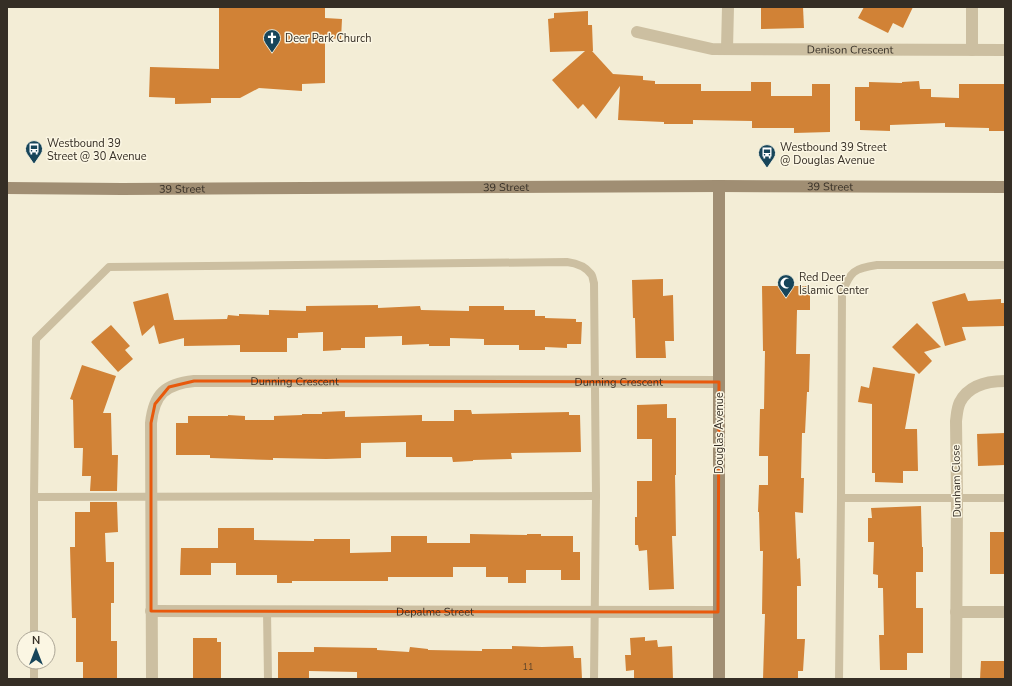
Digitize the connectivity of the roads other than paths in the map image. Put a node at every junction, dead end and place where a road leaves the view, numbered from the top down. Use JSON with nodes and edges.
{"nodes":[{"id":1,"x":728,"y":7,"type":"edge"},
{"id":2,"x":972,"y":7,"type":"edge"},
{"id":3,"x":637,"y":32,"type":"dead end"},
{"id":4,"x":728,"y":49,"type":"junction"},
{"id":5,"x":972,"y":50,"type":"junction"},
{"id":6,"x":1005,"y":50,"type":"edge"},
{"id":7,"x":719,"y":186,"type":"junction"},
{"id":8,"x":1005,"y":187,"type":"edge"},
{"id":9,"x":7,"y":188,"type":"edge"},
{"id":10,"x":1005,"y":265,"type":"edge"},
{"id":11,"x":594,"y":381,"type":"junction"},
{"id":12,"x":1005,"y":381,"type":"edge"},
{"id":13,"x":719,"y":382,"type":"junction"},
{"id":14,"x":151,"y":496,"type":"junction"},
{"id":15,"x":596,"y":496,"type":"junction"},
{"id":16,"x":34,"y":497,"type":"junction"},
{"id":17,"x":842,"y":498,"type":"junction"},
{"id":18,"x":957,"y":498,"type":"junction"},
{"id":19,"x":1005,"y":498,"type":"edge"},
{"id":20,"x":152,"y":611,"type":"junction"},
{"id":21,"x":267,"y":611,"type":"junction"},
{"id":22,"x":594,"y":612,"type":"junction"},
{"id":23,"x":718,"y":612,"type":"junction"},
{"id":24,"x":956,"y":612,"type":"junction"},
{"id":25,"x":1005,"y":612,"type":"edge"},
{"id":26,"x":34,"y":630,"type":"edge"},
{"id":27,"x":152,"y":679,"type":"edge"},
{"id":28,"x":268,"y":679,"type":"edge"},
{"id":29,"x":594,"y":679,"type":"edge"},
{"id":30,"x":719,"y":679,"type":"edge"},
{"id":31,"x":839,"y":679,"type":"edge"},
{"id":32,"x":956,"y":679,"type":"edge"}],
"edges":[{"from":1,"to":4,"type":"street"},
{"from":2,"to":5,"type":"street"},
{"from":3,"to":4,"type":"street","name":"Denison Crescent"},
{"from":4,"to":5,"type":"street","name":"Denison Crescent"},
{"from":5,"to":6,"type":"street","name":"Denison Crescent"},
{"from":7,"to":8,"type":"street","name":"39 Street"},
{"from":7,"to":9,"type":"street","name":"39 Street"},
{"from":7,"to":13,"type":"street","name":"Douglas Avenue"},
{"from":10,"to":17,"type":"lane"},
{"from":11,"to":13,"type":"street","name":"Dunning Crescent"},
{"from":11,"to":14,"type":"street","name":"Dunning Crescent"},
{"from":11,"to":15,"type":"lane"},
{"from":11,"to":16,"type":"lane"},
{"from":12,"to":18,"type":"street","name":"Dunham Close"},
{"from":13,"to":23,"type":"street","name":"Douglas Avenue"},
{"from":14,"to":15,"type":"lane"},
{"from":14,"to":16,"type":"lane"},
{"from":14,"to":20,"type":"street","name":"Dunning Crescent"},
{"from":15,"to":22,"type":"lane"},
{"from":16,"to":26,"type":"lane"},
{"from":17,"to":18,"type":"lane"},
{"from":17,"to":31,"type":"lane"},
{"from":18,"to":19,"type":"lane"},
{"from":18,"to":24,"type":"street","name":"Dunham Close"},
{"from":20,"to":21,"type":"street","name":"Depalme Street"},
{"from":20,"to":27,"type":"street","name":"Dunning Crescent"},
{"from":21,"to":22,"type":"street","name":"Depalme Street"},
{"from":21,"to":28,"type":"lane"},
{"from":22,"to":23,"type":"street","name":"Depalme Street"},
{"from":22,"to":29,"type":"lane"},
{"from":23,"to":30,"type":"street","name":"Douglas Avenue"},
{"from":24,"to":25,"type":"street"},
{"from":24,"to":32,"type":"street","name":"Dunham Close"}]}
